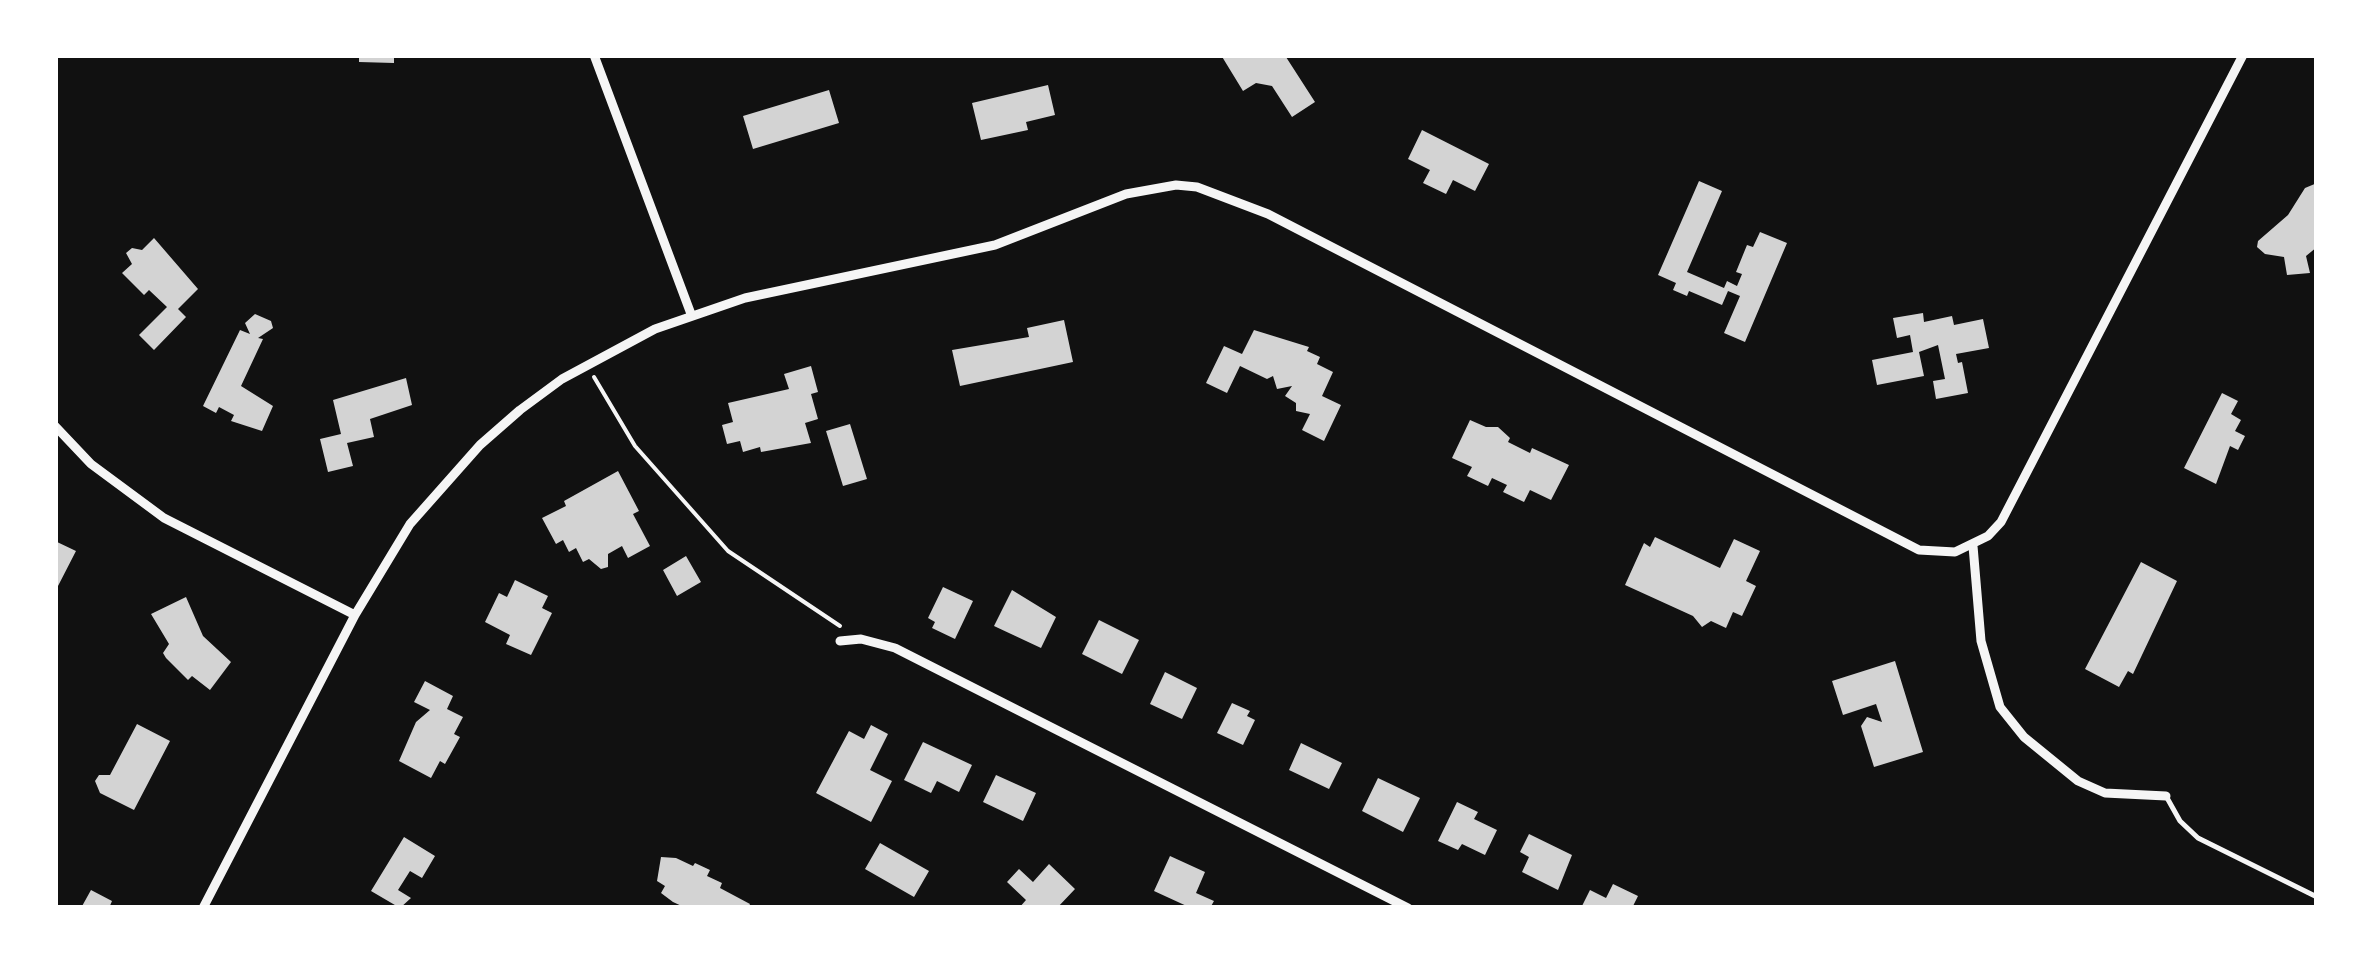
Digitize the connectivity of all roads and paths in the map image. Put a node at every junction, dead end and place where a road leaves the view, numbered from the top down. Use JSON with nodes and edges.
{"nodes":[{"id":1,"x":594,"y":55,"type":"edge"},
{"id":2,"x":2243,"y":55,"type":"edge"},
{"id":3,"x":691,"y":314,"type":"junction"},
{"id":4,"x":587,"y":364,"type":"junction"},
{"id":5,"x":55,"y":426,"type":"edge"},
{"id":6,"x":1973,"y":546,"type":"junction"},
{"id":7,"x":355,"y":615,"type":"junction"},
{"id":8,"x":861,"y":640,"type":"junction"},
{"id":9,"x":840,"y":641,"type":"dead end"},
{"id":10,"x":2166,"y":796,"type":"joint"},
{"id":11,"x":2317,"y":898,"type":"edge"},
{"id":12,"x":203,"y":908,"type":"edge"},
{"id":13,"x":1408,"y":908,"type":"edge"}],
"edges":[{"from":1,"to":3,"type":"street"},
{"from":2,"to":6,"type":"street"},
{"from":3,"to":4,"type":"street"},
{"from":3,"to":6,"type":"street"},
{"from":4,"to":7,"type":"street"},
{"from":4,"to":8,"type":"path"},
{"from":5,"to":7,"type":"street"},
{"from":6,"to":10,"type":"street"},
{"from":7,"to":12,"type":"street"},
{"from":8,"to":9,"type":"street"},
{"from":8,"to":13,"type":"street"},
{"from":10,"to":11,"type":"lane"}]}
